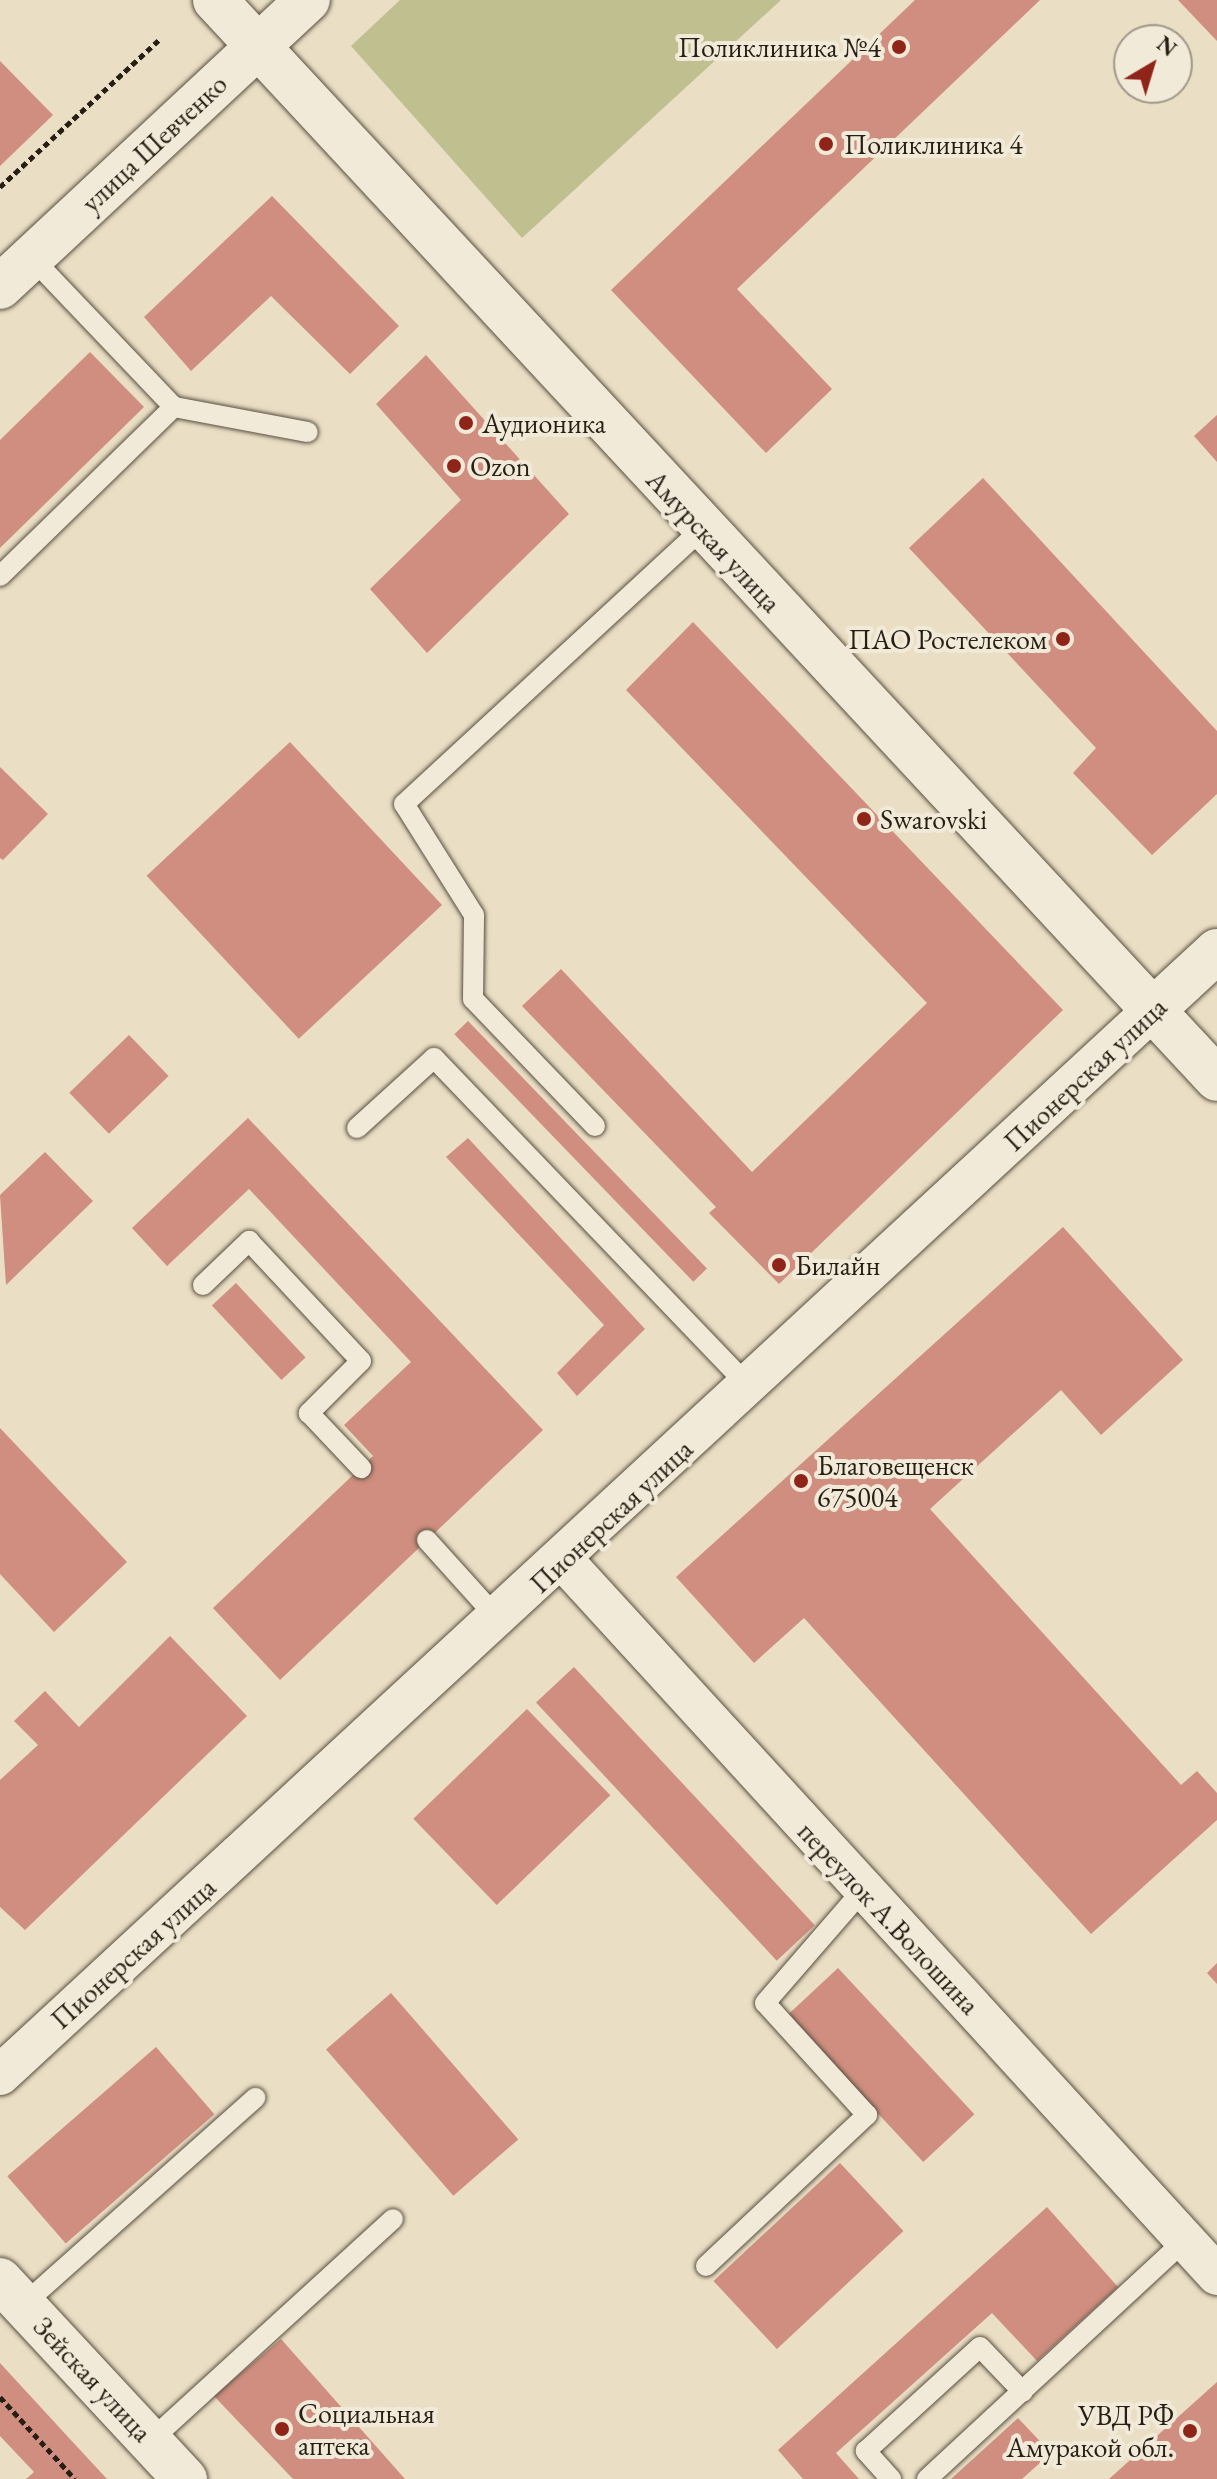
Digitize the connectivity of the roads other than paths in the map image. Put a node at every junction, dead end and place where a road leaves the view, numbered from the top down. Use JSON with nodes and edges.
{"nodes":[{"id":1,"x":215,"y":0,"type":"edge"},
{"id":2,"x":308,"y":0,"type":"edge"},
{"id":3,"x":258,"y":46,"type":"junction"},
{"id":4,"x":31,"y":257,"type":"junction"},
{"id":5,"x":0,"y":287,"type":"edge"},
{"id":6,"x":174,"y":407,"type":"junction"},
{"id":7,"x":308,"y":432,"type":"dead end"},
{"id":8,"x":702,"y":529,"type":"junction"},
{"id":9,"x":0,"y":576,"type":"edge"},
{"id":10,"x":1217,"y":951,"type":"edge"},
{"id":11,"x":1153,"y":1010,"type":"junction"},
{"id":12,"x":1217,"y":1079,"type":"edge"},
{"id":13,"x":595,"y":1126,"type":"dead end"},
{"id":14,"x":357,"y":1128,"type":"dead end"},
{"id":15,"x":203,"y":1285,"type":"dead end"},
{"id":16,"x":750,"y":1388,"type":"junction"},
{"id":17,"x":361,"y":1468,"type":"dead end"},
{"id":18,"x":427,"y":1540,"type":"dead end"},
{"id":19,"x":563,"y":1560,"type":"junction"},
{"id":20,"x":499,"y":1620,"type":"junction"},
{"id":21,"x":863,"y":1890,"type":"junction"},
{"id":22,"x":0,"y":2075,"type":"edge"},
{"id":23,"x":255,"y":2098,"type":"dead end"},
{"id":24,"x":393,"y":2219,"type":"dead end"},
{"id":25,"x":1185,"y":2240,"type":"junction"},
{"id":26,"x":706,"y":2266,"type":"dead end"},
{"id":27,"x":1217,"y":2275,"type":"edge"},
{"id":28,"x":12,"y":2292,"type":"edge"},
{"id":29,"x":1023,"y":2392,"type":"junction"},
{"id":30,"x":150,"y":2441,"type":"junction"},
{"id":31,"x":185,"y":2479,"type":"edge"},
{"id":32,"x":891,"y":2479,"type":"edge"},
{"id":33,"x":927,"y":2479,"type":"edge"}],
"edges":[{"from":1,"to":3,"type":"street","name":"Амурская улица"},
{"from":2,"to":3,"type":"street","name":"улица Шевченко"},
{"from":3,"to":4,"type":"street","name":"улица Шевченко"},
{"from":3,"to":8,"type":"street","name":"Амурская улица"},
{"from":4,"to":5,"type":"street","name":"улица Шевченко"},
{"from":4,"to":6,"type":"lane"},
{"from":6,"to":7,"type":"lane"},
{"from":6,"to":9,"type":"lane"},
{"from":8,"to":11,"type":"street","name":"Амурская улица"},
{"from":8,"to":13,"type":"lane"},
{"from":10,"to":11,"type":"street","name":"Пионерская улица"},
{"from":11,"to":12,"type":"street","name":"Амурская улица"},
{"from":11,"to":16,"type":"street","name":"Пионерская улица"},
{"from":14,"to":16,"type":"lane"},
{"from":15,"to":17,"type":"lane"},
{"from":16,"to":19,"type":"street","name":"Пионерская улица"},
{"from":18,"to":20,"type":"lane"},
{"from":19,"to":20,"type":"street","name":"Пионерская улица"},
{"from":19,"to":21,"type":"street","name":"переулок А.Волошина"},
{"from":20,"to":22,"type":"street","name":"Пионерская улица"},
{"from":21,"to":25,"type":"street","name":"переулок А.Волошина"},
{"from":21,"to":26,"type":"lane"},
{"from":23,"to":28,"type":"lane"},
{"from":24,"to":30,"type":"lane"},
{"from":25,"to":27,"type":"street","name":"переулок А.Волошина"},
{"from":25,"to":29,"type":"lane"},
{"from":28,"to":30,"type":"street","name":"Зейская улица"},
{"from":29,"to":32,"type":"lane"},
{"from":29,"to":33,"type":"lane"},
{"from":30,"to":31,"type":"street","name":"Зейская улица"}]}
